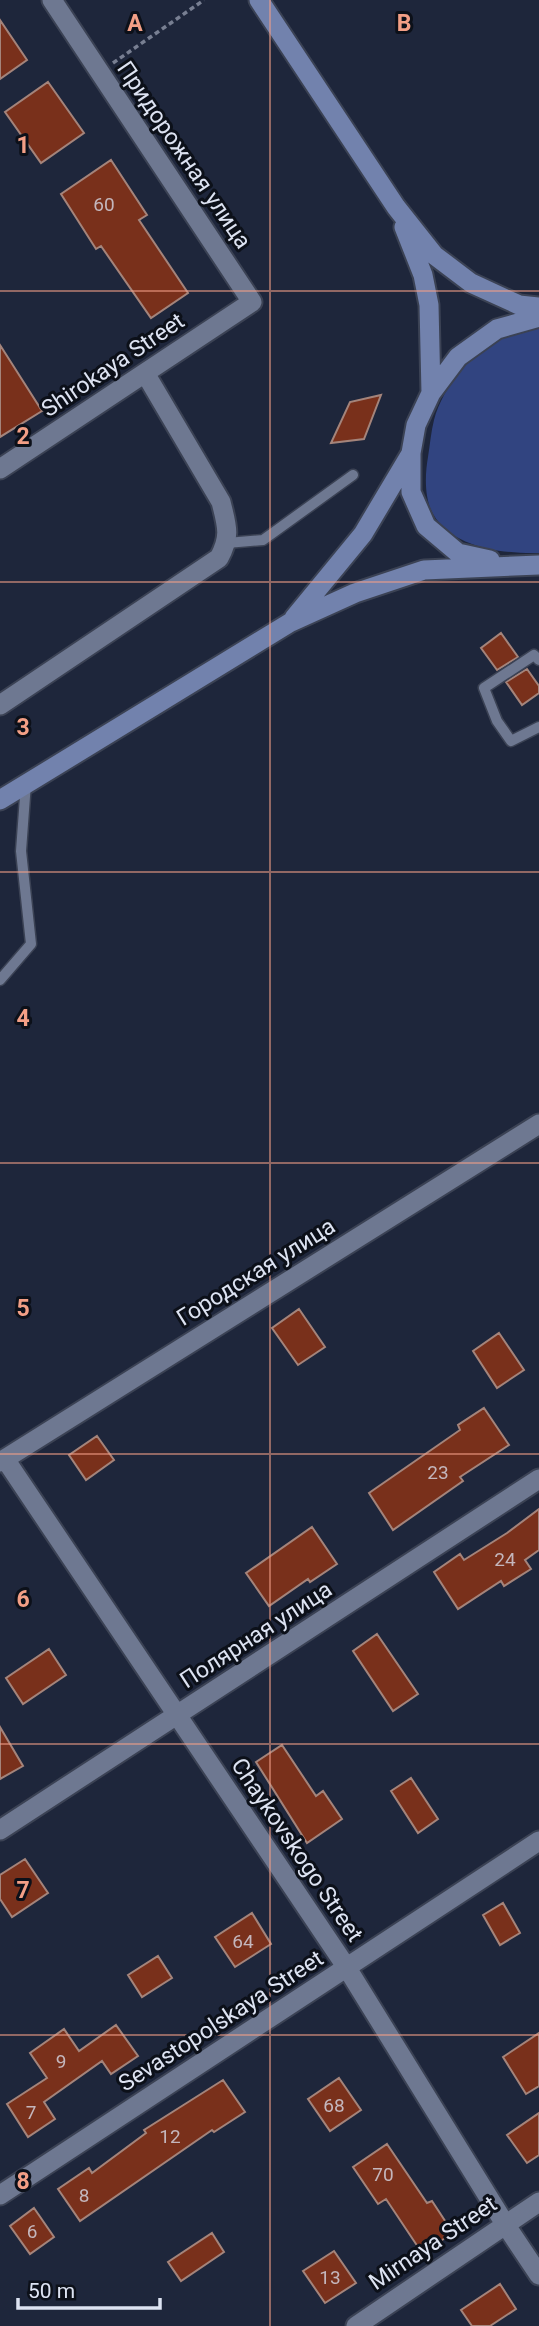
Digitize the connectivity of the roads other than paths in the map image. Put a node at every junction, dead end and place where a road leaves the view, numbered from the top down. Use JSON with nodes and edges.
{"nodes":[{"id":1,"x":52,"y":0,"type":"edge"},
{"id":2,"x":259,"y":0,"type":"edge"},
{"id":3,"x":396,"y":207,"type":"junction"},
{"id":4,"x":252,"y":302,"type":"joint"},
{"id":5,"x":539,"y":307,"type":"edge"},
{"id":6,"x":539,"y":317,"type":"edge"},
{"id":7,"x":145,"y":373,"type":"junction"},
{"id":8,"x":431,"y":393,"type":"junction"},
{"id":9,"x":411,"y":453,"type":"junction"},
{"id":10,"x":0,"y":470,"type":"edge"},
{"id":11,"x":353,"y":475,"type":"dead end"},
{"id":12,"x":227,"y":543,"type":"junction"},
{"id":13,"x":539,"y":565,"type":"edge"},
{"id":14,"x":515,"y":566,"type":"junction"},
{"id":15,"x":291,"y":622,"type":"junction"},
{"id":16,"x":539,"y":660,"type":"edge"},
{"id":17,"x":0,"y":705,"type":"edge"},
{"id":18,"x":539,"y":727,"type":"edge"},
{"id":19,"x":26,"y":783,"type":"junction"},
{"id":20,"x":0,"y":800,"type":"edge"},
{"id":21,"x":0,"y":980,"type":"edge"},
{"id":22,"x":539,"y":1124,"type":"edge"},
{"id":23,"x":3,"y":1461,"type":"edge"},
{"id":24,"x":539,"y":1479,"type":"edge"},
{"id":25,"x":176,"y":1716,"type":"junction"},
{"id":26,"x":0,"y":1830,"type":"edge"},
{"id":27,"x":539,"y":1841,"type":"edge"},
{"id":28,"x":347,"y":1968,"type":"junction"},
{"id":29,"x":0,"y":2195,"type":"edge"},
{"id":30,"x":539,"y":2202,"type":"edge"},
{"id":31,"x":505,"y":2224,"type":"junction"},
{"id":32,"x":539,"y":2275,"type":"edge"},
{"id":33,"x":356,"y":2326,"type":"edge"}],
"edges":[{"from":1,"to":4,"type":"street","name":"Придорожная улица"},
{"from":2,"to":3,"type":"main road"},
{"from":3,"to":5,"type":"main road"},
{"from":3,"to":8,"type":"main road"},
{"from":4,"to":7,"type":"street","name":"Shirokaya Street"},
{"from":6,"to":8,"type":"main road"},
{"from":7,"to":10,"type":"street","name":"Shirokaya Street"},
{"from":7,"to":12,"type":"street"},
{"from":8,"to":9,"type":"main road"},
{"from":9,"to":14,"type":"main road"},
{"from":9,"to":15,"type":"main road"},
{"from":11,"to":12,"type":"lane"},
{"from":12,"to":17,"type":"street"},
{"from":13,"to":14,"type":"main road"},
{"from":14,"to":15,"type":"main road"},
{"from":15,"to":19,"type":"main road"},
{"from":16,"to":18,"type":"lane"},
{"from":19,"to":20,"type":"main road"},
{"from":19,"to":21,"type":"lane"},
{"from":22,"to":23,"type":"street","name":"Городская улица"},
{"from":23,"to":25,"type":"street","name":"Chaykovskogo Street"},
{"from":24,"to":25,"type":"street","name":"Полярная улица"},
{"from":25,"to":26,"type":"street","name":"Полярная улица"},
{"from":25,"to":28,"type":"street","name":"Chaykovskogo Street"},
{"from":27,"to":28,"type":"street","name":"Sevastopolskaya Street"},
{"from":28,"to":29,"type":"street","name":"Sevastopolskaya Street"},
{"from":28,"to":31,"type":"street","name":"Chaykovskogo Street"},
{"from":30,"to":31,"type":"street","name":"Mirnaya Street"},
{"from":31,"to":32,"type":"street","name":"Chaykovskogo Street"},
{"from":31,"to":33,"type":"street","name":"Mirnaya Street"}]}
